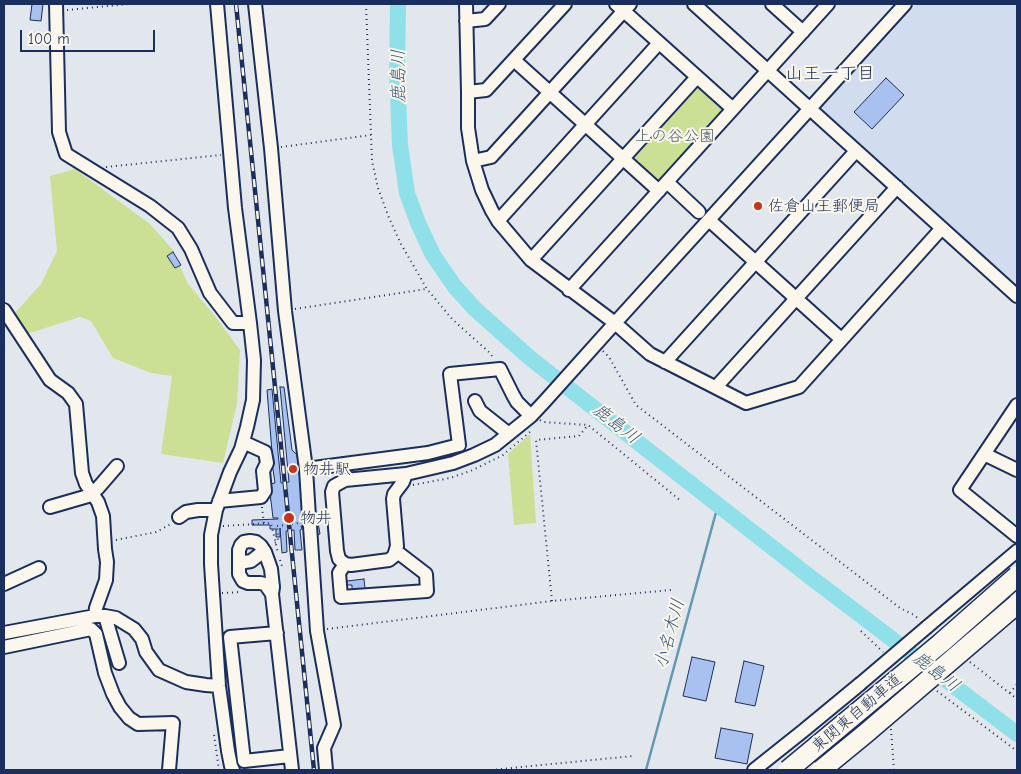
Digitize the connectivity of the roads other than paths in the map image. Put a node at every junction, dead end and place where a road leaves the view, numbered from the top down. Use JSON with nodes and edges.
{"nodes":[{"id":1,"x":217,"y":4,"type":"edge"},
{"id":2,"x":255,"y":4,"type":"edge"},
{"id":3,"x":466,"y":4,"type":"edge"},
{"id":4,"x":499,"y":4,"type":"edge"},
{"id":5,"x":565,"y":4,"type":"edge"},
{"id":6,"x":694,"y":4,"type":"edge"},
{"id":7,"x":772,"y":4,"type":"edge"},
{"id":8,"x":828,"y":4,"type":"edge"},
{"id":9,"x":905,"y":4,"type":"edge"},
{"id":10,"x":623,"y":6,"type":"edge"},
{"id":11,"x":56,"y":7,"type":"edge"},
{"id":12,"x":466,"y":21,"type":"junction"},
{"id":13,"x":803,"y":32,"type":"junction"},
{"id":14,"x":659,"y":43,"type":"junction"},
{"id":15,"x":514,"y":60,"type":"junction"},
{"id":16,"x":768,"y":71,"type":"junction"},
{"id":17,"x":696,"y":77,"type":"junction"},
{"id":18,"x":468,"y":92,"type":"junction"},
{"id":19,"x":550,"y":93,"type":"junction"},
{"id":20,"x":810,"y":109,"type":"junction"},
{"id":21,"x":733,"y":110,"type":"junction"},
{"id":22,"x":585,"y":125,"type":"junction"},
{"id":23,"x":856,"y":151,"type":"junction"},
{"id":24,"x":623,"y":158,"type":"junction"},
{"id":25,"x":473,"y":161,"type":"junction"},
{"id":26,"x":663,"y":187,"type":"junction"},
{"id":27,"x":897,"y":188,"type":"junction"},
{"id":28,"x":704,"y":216,"type":"junction"},
{"id":29,"x":498,"y":221,"type":"junction"},
{"id":30,"x":942,"y":228,"type":"junction"},
{"id":31,"x":530,"y":260,"type":"junction"},
{"id":32,"x":756,"y":262,"type":"junction"},
{"id":33,"x":569,"y":290,"type":"junction"},
{"id":34,"x":1017,"y":296,"type":"edge"},
{"id":35,"x":796,"y":299,"type":"junction"},
{"id":36,"x":4,"y":310,"type":"edge"},
{"id":37,"x":250,"y":323,"type":"junction"},
{"id":38,"x":615,"y":323,"type":"junction"},
{"id":39,"x":841,"y":339,"type":"junction"},
{"id":40,"x":665,"y":362,"type":"junction"},
{"id":41,"x":716,"y":388,"type":"junction"},
{"id":42,"x":475,"y":401,"type":"dead end"},
{"id":43,"x":1017,"y":405,"type":"edge"},
{"id":44,"x":533,"y":421,"type":"junction"},
{"id":45,"x":509,"y":434,"type":"junction"},
{"id":46,"x":243,"y":442,"type":"junction"},
{"id":47,"x":984,"y":454,"type":"junction"},
{"id":48,"x":117,"y":466,"type":"dead end"},
{"id":49,"x":306,"y":469,"type":"junction"},
{"id":50,"x":1017,"y":470,"type":"edge"},
{"id":51,"x":406,"y":474,"type":"junction"},
{"id":52,"x":92,"y":493,"type":"junction"},
{"id":53,"x":50,"y":506,"type":"dead end"},
{"id":54,"x":217,"y":506,"type":"junction"},
{"id":55,"x":179,"y":517,"type":"road end"},
{"id":56,"x":104,"y":530,"type":"junction"},
{"id":57,"x":1017,"y":536,"type":"edge"},
{"id":58,"x":114,"y":540,"type":"road end"},
{"id":59,"x":396,"y":551,"type":"junction"},
{"id":60,"x":1017,"y":551,"type":"edge"},
{"id":61,"x":266,"y":557,"type":"junction"},
{"id":62,"x":239,"y":562,"type":"junction"},
{"id":63,"x":345,"y":564,"type":"junction"},
{"id":64,"x":39,"y":568,"type":"dead end"},
{"id":65,"x":1017,"y":576,"type":"edge"},
{"id":66,"x":260,"y":583,"type":"junction"},
{"id":67,"x":4,"y":584,"type":"edge"},
{"id":68,"x":272,"y":594,"type":"junction"},
{"id":69,"x":1017,"y":604,"type":"edge"},
{"id":70,"x":100,"y":616,"type":"junction"},
{"id":71,"x":4,"y":633,"type":"edge"},
{"id":72,"x":277,"y":633,"type":"junction"},
{"id":73,"x":4,"y":647,"type":"edge"},
{"id":74,"x":119,"y":662,"type":"dead end"},
{"id":75,"x":220,"y":686,"type":"junction"},
{"id":76,"x":290,"y":756,"type":"junction"},
{"id":77,"x":169,"y":770,"type":"edge"},
{"id":78,"x":232,"y":770,"type":"edge"},
{"id":79,"x":292,"y":770,"type":"edge"},
{"id":80,"x":326,"y":770,"type":"edge"},
{"id":81,"x":754,"y":770,"type":"edge"},
{"id":82,"x":788,"y":770,"type":"edge"},
{"id":83,"x":821,"y":770,"type":"edge"}],
"edges":[{"from":1,"to":37,"type":"street"},
{"from":2,"to":49,"type":"street"},
{"from":3,"to":12,"type":"street"},
{"from":4,"to":12,"type":"street"},
{"from":5,"to":15,"type":"street"},
{"from":6,"to":16,"type":"street"},
{"from":7,"to":13,"type":"street"},
{"from":8,"to":13,"type":"street"},
{"from":9,"to":20,"type":"street"},
{"from":10,"to":14,"type":"street"},
{"from":10,"to":19,"type":"street"},
{"from":11,"to":37,"type":"street"},
{"from":12,"to":18,"type":"street"},
{"from":13,"to":16,"type":"street"},
{"from":14,"to":17,"type":"street"},
{"from":14,"to":22,"type":"street"},
{"from":15,"to":18,"type":"street"},
{"from":15,"to":19,"type":"street"},
{"from":16,"to":20,"type":"street"},
{"from":16,"to":21,"type":"street"},
{"from":17,"to":21,"type":"street"},
{"from":17,"to":24,"type":"street"},
{"from":18,"to":25,"type":"street"},
{"from":19,"to":22,"type":"street"},
{"from":19,"to":25,"type":"street"},
{"from":20,"to":23,"type":"street"},
{"from":20,"to":28,"type":"street"},
{"from":21,"to":26,"type":"street"},
{"from":22,"to":24,"type":"street"},
{"from":22,"to":29,"type":"street"},
{"from":23,"to":27,"type":"street"},
{"from":23,"to":32,"type":"street"},
{"from":24,"to":26,"type":"street"},
{"from":24,"to":31,"type":"street"},
{"from":25,"to":29,"type":"street"},
{"from":26,"to":28,"type":"street"},
{"from":26,"to":33,"type":"street"},
{"from":27,"to":30,"type":"street"},
{"from":27,"to":35,"type":"street"},
{"from":28,"to":32,"type":"street"},
{"from":28,"to":38,"type":"street"},
{"from":29,"to":31,"type":"street"},
{"from":30,"to":34,"type":"street"},
{"from":30,"to":39,"type":"street"},
{"from":31,"to":33,"type":"street"},
{"from":32,"to":35,"type":"street"},
{"from":32,"to":40,"type":"street"},
{"from":33,"to":38,"type":"street"},
{"from":35,"to":39,"type":"street"},
{"from":35,"to":41,"type":"street"},
{"from":36,"to":52,"type":"street"},
{"from":37,"to":46,"type":"street"},
{"from":38,"to":40,"type":"street"},
{"from":38,"to":44,"type":"street"},
{"from":39,"to":41,"type":"street"},
{"from":40,"to":41,"type":"street"},
{"from":42,"to":45,"type":"street"},
{"from":43,"to":47,"type":"street"},
{"from":44,"to":45,"type":"street"},
{"from":44,"to":49,"type":"street"},
{"from":45,"to":51,"type":"street"},
{"from":46,"to":54,"type":"street"},
{"from":46,"to":54,"type":"street"},
{"from":47,"to":50,"type":"street"},
{"from":47,"to":57,"type":"street"},
{"from":48,"to":52,"type":"street"},
{"from":49,"to":80,"type":"street"},
{"from":51,"to":59,"type":"street"},
{"from":51,"to":63,"type":"street"},
{"from":52,"to":53,"type":"street"},
{"from":52,"to":56,"type":"street"},
{"from":54,"to":55,"type":"street"},
{"from":54,"to":75,"type":"street"},
{"from":56,"to":58,"type":"street"},
{"from":56,"to":70,"type":"street"},
{"from":59,"to":63,"type":"street"},
{"from":59,"to":63,"type":"street"},
{"from":60,"to":81,"type":"street","bridge":true},
{"from":61,"to":62,"type":"street"},
{"from":61,"to":62,"type":"street"},
{"from":61,"to":66,"type":"street"},
{"from":61,"to":68,"type":"street"},
{"from":62,"to":66,"type":"street"},
{"from":64,"to":67,"type":"street"},
{"from":65,"to":82,"type":"highway","name":"東関東自動車道","bridge":true},
{"from":66,"to":68,"type":"street"},
{"from":68,"to":72,"type":"street"},
{"from":69,"to":83,"type":"highway","name":"東関東自動車道","bridge":true},
{"from":70,"to":71,"type":"street"},
{"from":70,"to":74,"type":"street"},
{"from":70,"to":75,"type":"street"},
{"from":72,"to":76,"type":"street"},
{"from":72,"to":76,"type":"street"},
{"from":73,"to":77,"type":"street"},
{"from":75,"to":78,"type":"street"},
{"from":76,"to":79,"type":"street"}]}
